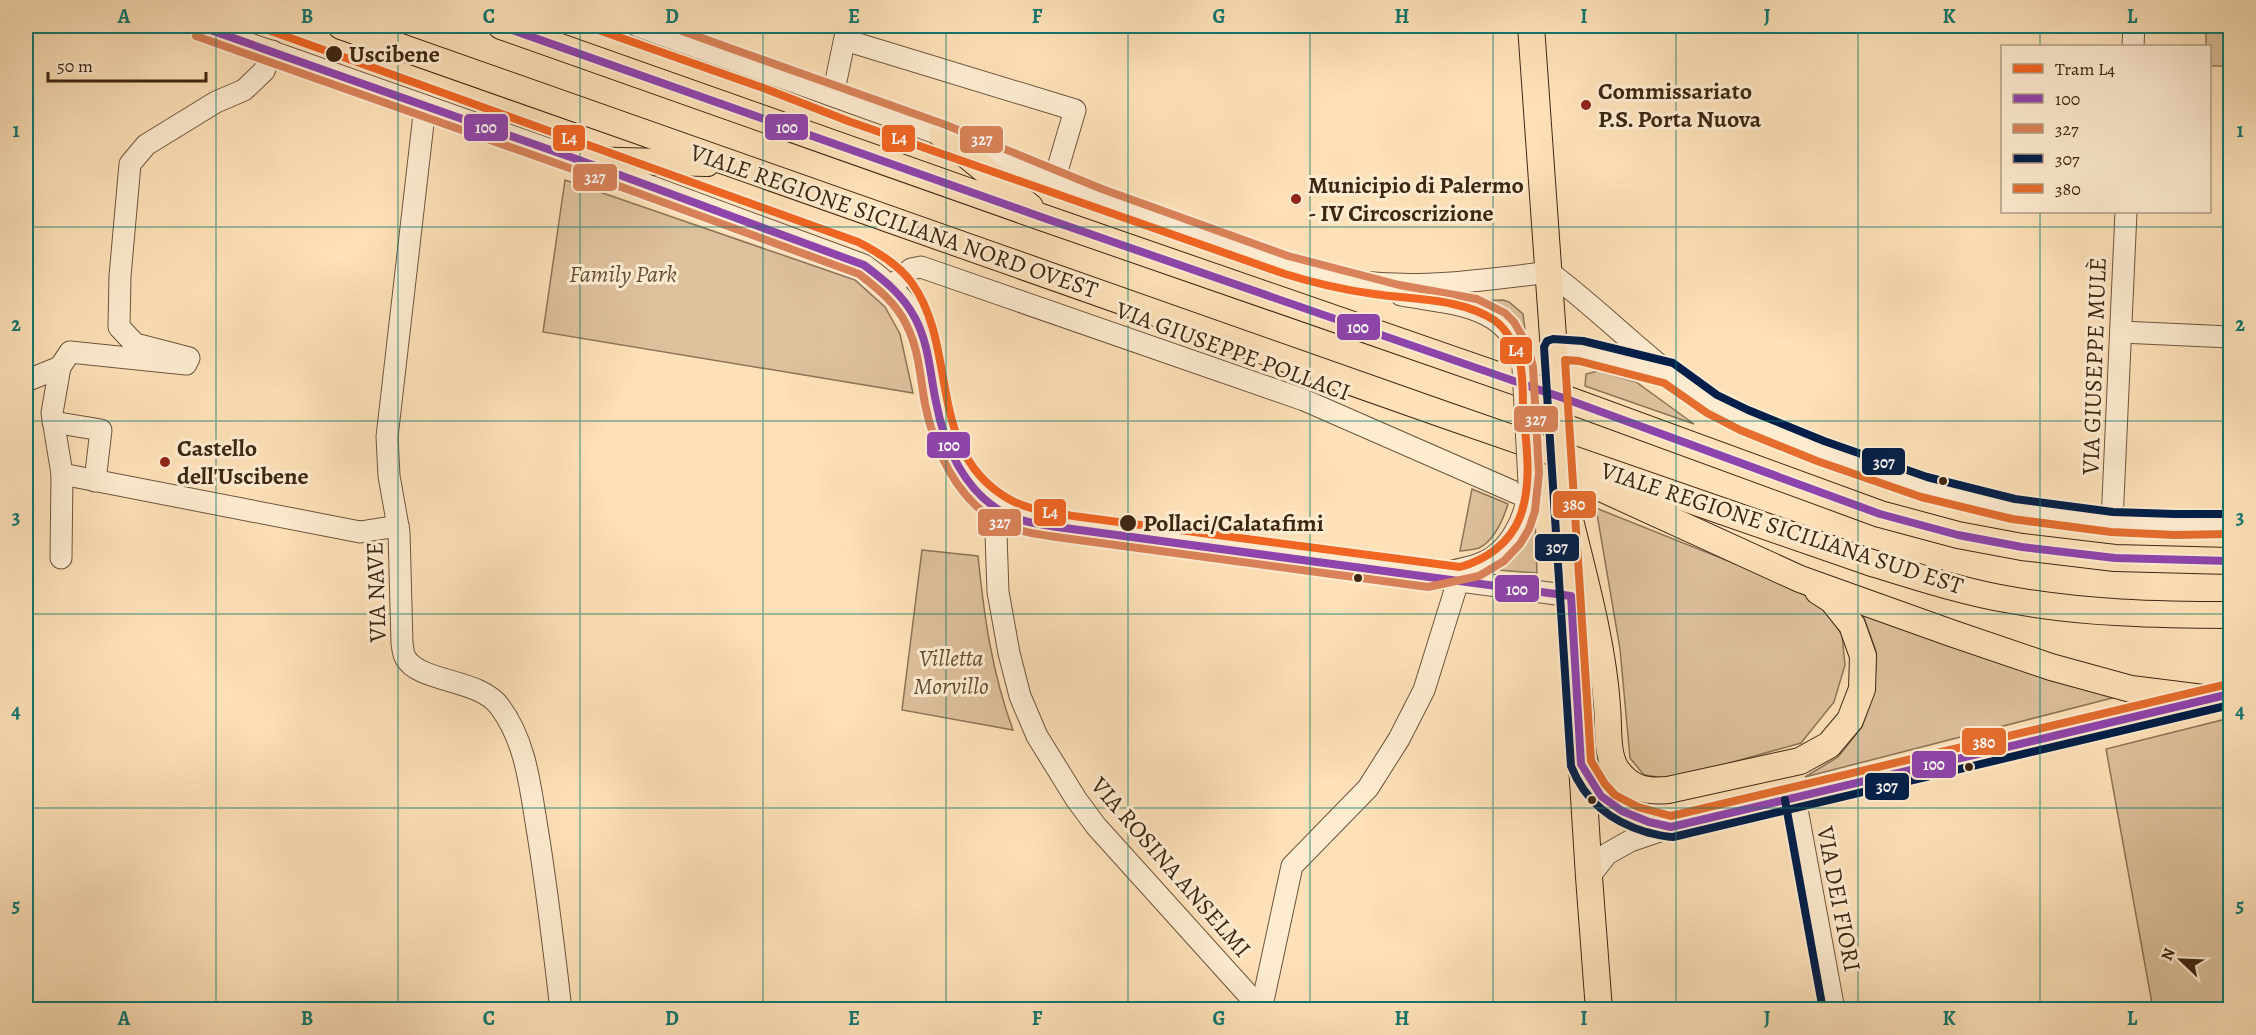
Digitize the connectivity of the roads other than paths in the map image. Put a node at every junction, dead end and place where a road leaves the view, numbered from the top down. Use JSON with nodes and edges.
{"nodes":[{"id":1,"x":200,"y":26,"type":"edge"},
{"id":2,"x":341,"y":26,"type":"edge"},
{"id":3,"x":501,"y":26,"type":"edge"},
{"id":4,"x":638,"y":26,"type":"edge"},
{"id":5,"x":1531,"y":26,"type":"edge"},
{"id":6,"x":2134,"y":26,"type":"edge"},
{"id":7,"x":846,"y":33,"type":"edge"},
{"id":8,"x":694,"y":35,"type":"edge"},
{"id":9,"x":2133,"y":45,"type":"edge"},
{"id":10,"x":272,"y":51,"type":"junction"},
{"id":11,"x":833,"y":95,"type":"junction"},
{"id":12,"x":425,"y":106,"type":"junction"},
{"id":13,"x":942,"y":135,"type":"junction"},
{"id":14,"x":579,"y":160,"type":"junction"},
{"id":15,"x":732,"y":164,"type":"junction"},
{"id":16,"x":1054,"y":182,"type":"junction"},
{"id":17,"x":2126,"y":213,"type":"edge"},
{"id":18,"x":1044,"y":218,"type":"junction"},
{"id":19,"x":1549,"y":272,"type":"junction"},
{"id":20,"x":1338,"y":280,"type":"junction"},
{"id":21,"x":892,"y":286,"type":"junction"},
{"id":22,"x":2121,"y":332,"type":"junction"},
{"id":23,"x":2230,"y":337,"type":"edge"},
{"id":24,"x":1554,"y":349,"type":"junction"},
{"id":25,"x":60,"y":367,"type":"junction"},
{"id":26,"x":1670,"y":373,"type":"junction"},
{"id":27,"x":26,"y":381,"type":"edge"},
{"id":28,"x":1561,"y":389,"type":"junction"},
{"id":29,"x":1448,"y":416,"type":"junction"},
{"id":30,"x":53,"y":422,"type":"junction"},
{"id":31,"x":62,"y":474,"type":"junction"},
{"id":32,"x":95,"y":480,"type":"junction"},
{"id":33,"x":1529,"y":490,"type":"junction"},
{"id":34,"x":1564,"y":495,"type":"junction"},
{"id":35,"x":1004,"y":513,"type":"junction"},
{"id":36,"x":2112,"y":522,"type":"junction"},
{"id":37,"x":2230,"y":524,"type":"edge"},
{"id":38,"x":398,"y":525,"type":"junction"},
{"id":39,"x":61,"y":558,"type":"dead end"},
{"id":40,"x":2230,"y":561,"type":"edge"},
{"id":41,"x":1428,"y":576,"type":"junction"},
{"id":42,"x":1800,"y":579,"type":"junction"},
{"id":43,"x":1458,"y":581,"type":"junction"},
{"id":44,"x":1571,"y":596,"type":"junction"},
{"id":45,"x":2230,"y":615,"type":"edge"},
{"id":46,"x":2221,"y":696,"type":"edge"},
{"id":47,"x":1581,"y":764,"type":"junction"},
{"id":48,"x":1795,"y":798,"type":"junction"},
{"id":49,"x":1671,"y":826,"type":"junction"},
{"id":50,"x":1589,"y":877,"type":"junction"},
{"id":51,"x":1262,"y":1009,"type":"edge"},
{"id":52,"x":561,"y":1010,"type":"edge"},
{"id":53,"x":1599,"y":1010,"type":"edge"},
{"id":54,"x":1834,"y":1010,"type":"edge"}],
"edges":[{"from":1,"to":10,"type":"street"},
{"from":2,"to":15,"type":"main road","name":"VIALE REGIONE SICILIANA NORD OVEST"},
{"from":3,"to":18,"type":"main road"},
{"from":4,"to":8,"type":"street"},
{"from":5,"to":19,"type":"main road"},
{"from":6,"to":9,"type":"street"},
{"from":7,"to":11,"type":"street"},
{"from":7,"to":16,"type":"street"},
{"from":8,"to":11,"type":"street"},
{"from":10,"to":12,"type":"street"},
{"from":10,"to":25,"type":"street"},
{"from":11,"to":13,"type":"street"},
{"from":12,"to":14,"type":"street"},
{"from":12,"to":38,"type":"street","name":"VIA NAVE"},
{"from":13,"to":16,"type":"street"},
{"from":13,"to":18,"type":"main road"},
{"from":14,"to":15,"type":"main road"},
{"from":14,"to":21,"type":"street"},
{"from":15,"to":29,"type":"main road","name":"VIALE REGIONE SICILIANA NORD OVEST"},
{"from":16,"to":20,"type":"street"},
{"from":17,"to":22,"type":"street","name":"VIA GIUSEPPE MULÈ"},
{"from":18,"to":28,"type":"main road"},
{"from":19,"to":20,"type":"street"},
{"from":19,"to":24,"type":"main road"},
{"from":19,"to":26,"type":"street"},
{"from":20,"to":33,"type":"street","bridge":true},
{"from":21,"to":33,"type":"street","name":"VIA GIUSEPPE POLLACI"},
{"from":21,"to":35,"type":"street"},
{"from":22,"to":23,"type":"street"},
{"from":22,"to":36,"type":"street","name":"VIA GIUSEPPE MULÈ"},
{"from":24,"to":26,"type":"street"},
{"from":24,"to":28,"type":"main road"},
{"from":25,"to":27,"type":"street"},
{"from":25,"to":30,"type":"street"},
{"from":26,"to":36,"type":"street"},
{"from":28,"to":34,"type":"main road","bridge":true},
{"from":28,"to":40,"type":"main road","name":"VIALE REGIONE SICILIANA SUD EST"},
{"from":29,"to":42,"type":"main road"},
{"from":29,"to":45,"type":"main road","name":"VIALE REGIONE SICILIANA SUD EST"},
{"from":30,"to":31,"type":"street"},
{"from":30,"to":32,"type":"street"},
{"from":31,"to":32,"type":"street"},
{"from":31,"to":39,"type":"street"},
{"from":32,"to":38,"type":"street"},
{"from":33,"to":41,"type":"street"},
{"from":34,"to":42,"type":"main road"},
{"from":34,"to":44,"type":"main road"},
{"from":35,"to":41,"type":"street"},
{"from":35,"to":51,"type":"street","name":"VIA ROSINA ANSELMI"},
{"from":36,"to":37,"type":"street"},
{"from":38,"to":52,"type":"street","name":"VIA NAVE"},
{"from":41,"to":43,"type":"street"},
{"from":42,"to":46,"type":"main road"},
{"from":43,"to":44,"type":"street"},
{"from":43,"to":51,"type":"street"},
{"from":44,"to":47,"type":"main road"},
{"from":46,"to":48,"type":"street"},
{"from":47,"to":49,"type":"street"},
{"from":47,"to":50,"type":"main road"},
{"from":48,"to":49,"type":"street"},
{"from":48,"to":54,"type":"street","name":"VIA DEI FIORI"},
{"from":49,"to":50,"type":"street"},
{"from":50,"to":53,"type":"main road"}]}
